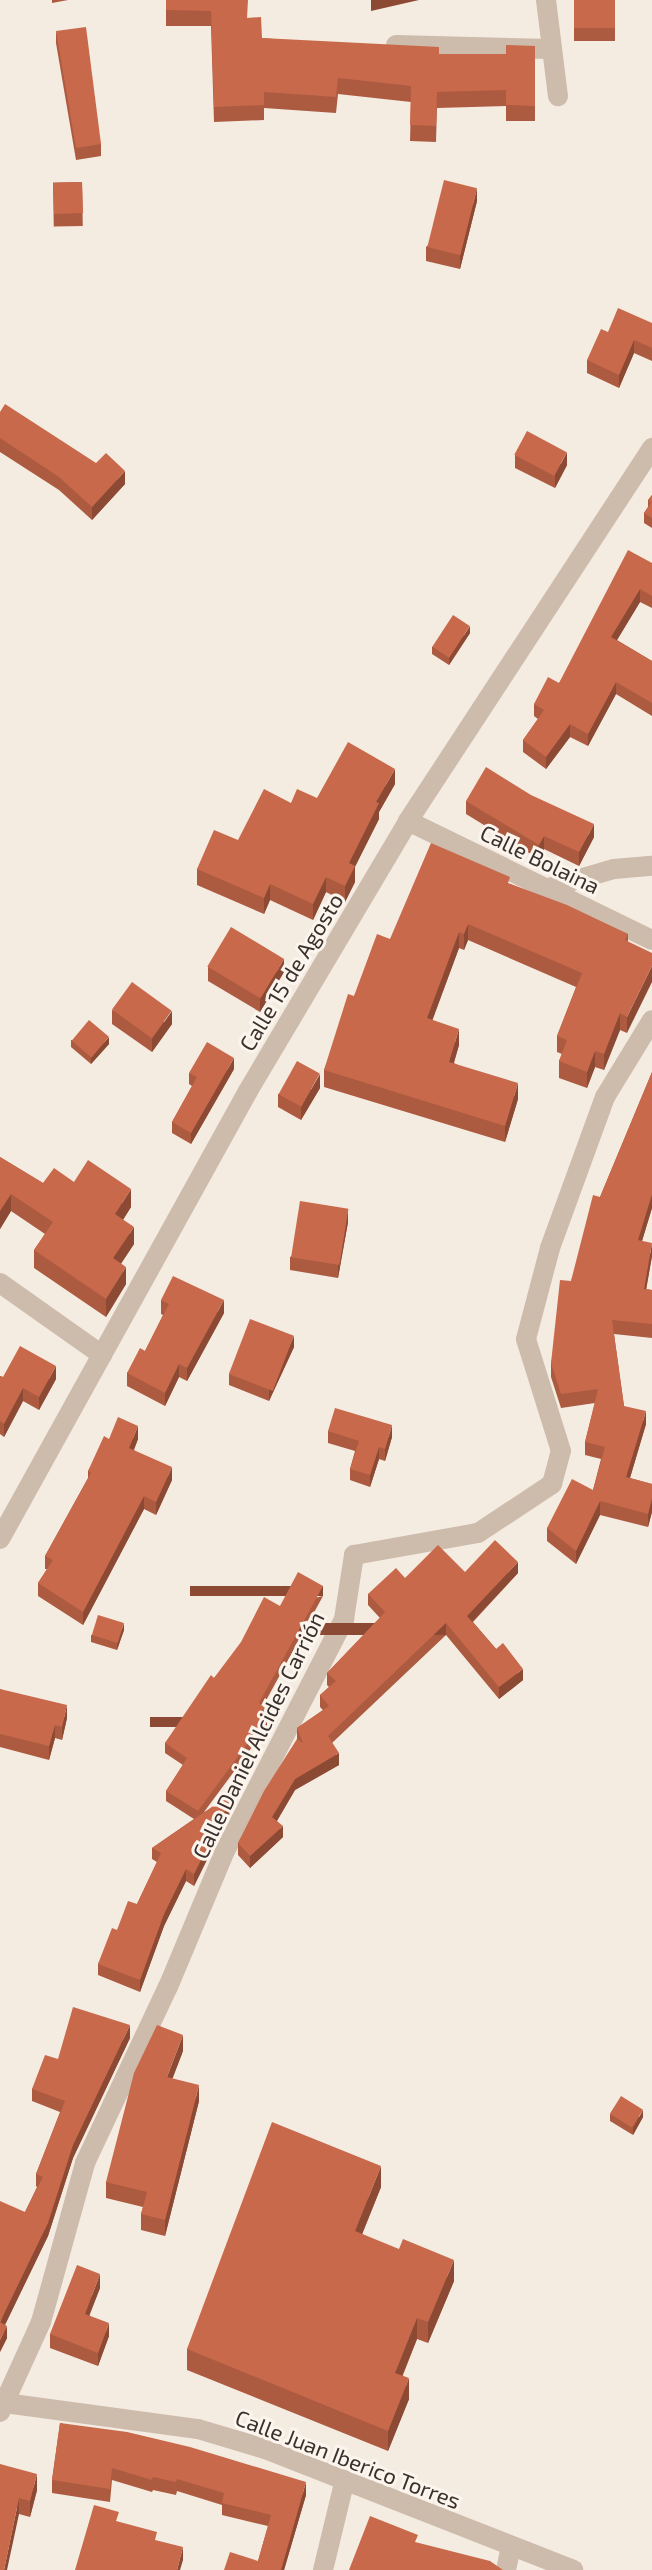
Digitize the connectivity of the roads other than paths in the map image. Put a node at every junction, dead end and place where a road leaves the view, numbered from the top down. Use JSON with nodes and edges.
{"nodes":[{"id":1,"x":546,"y":0,"type":"edge"},
{"id":2,"x":382,"y":45,"type":"edge"},
{"id":3,"x":550,"y":49,"type":"junction"},
{"id":4,"x":558,"y":96,"type":"dead end"},
{"id":5,"x":651,"y":452,"type":"edge"},
{"id":6,"x":408,"y":821,"type":"junction"},
{"id":7,"x":652,"y":866,"type":"edge"},
{"id":8,"x":545,"y":889,"type":"junction"},
{"id":9,"x":652,"y":940,"type":"edge"},
{"id":10,"x":652,"y":1020,"type":"edge"},
{"id":11,"x":0,"y":1283,"type":"edge"},
{"id":12,"x":102,"y":1355,"type":"junction"},
{"id":13,"x":0,"y":1539,"type":"edge"},
{"id":14,"x":2,"y":2408,"type":"edge"},
{"id":15,"x":344,"y":2483,"type":"junction"},
{"id":16,"x":511,"y":2547,"type":"junction"},
{"id":17,"x":323,"y":2570,"type":"edge"},
{"id":18,"x":506,"y":2570,"type":"edge"},
{"id":19,"x":573,"y":2570,"type":"edge"}],
"edges":[{"from":1,"to":3,"type":"street"},
{"from":2,"to":3,"type":"street"},
{"from":3,"to":4,"type":"street"},
{"from":5,"to":6,"type":"street","name":"Calle 15 de Agosto"},
{"from":6,"to":8,"type":"street","name":"Calle Bolaina"},
{"from":6,"to":12,"type":"street","name":"Calle 15 de Agosto"},
{"from":7,"to":8,"type":"street"},
{"from":8,"to":9,"type":"street","name":"Calle Bolaina"},
{"from":10,"to":14,"type":"street","name":"Calle Daniel Alcides Carrión"},
{"from":11,"to":12,"type":"street"},
{"from":12,"to":13,"type":"street","name":"Calle 15 de Agosto"},
{"from":14,"to":15,"type":"street","name":"Calle Juan Iberico Torres"},
{"from":15,"to":16,"type":"street","name":"Calle Juan Iberico Torres"},
{"from":15,"to":17,"type":"street"},
{"from":16,"to":18,"type":"street"},
{"from":16,"to":19,"type":"street","name":"Calle Juan Iberico Torres"}]}
